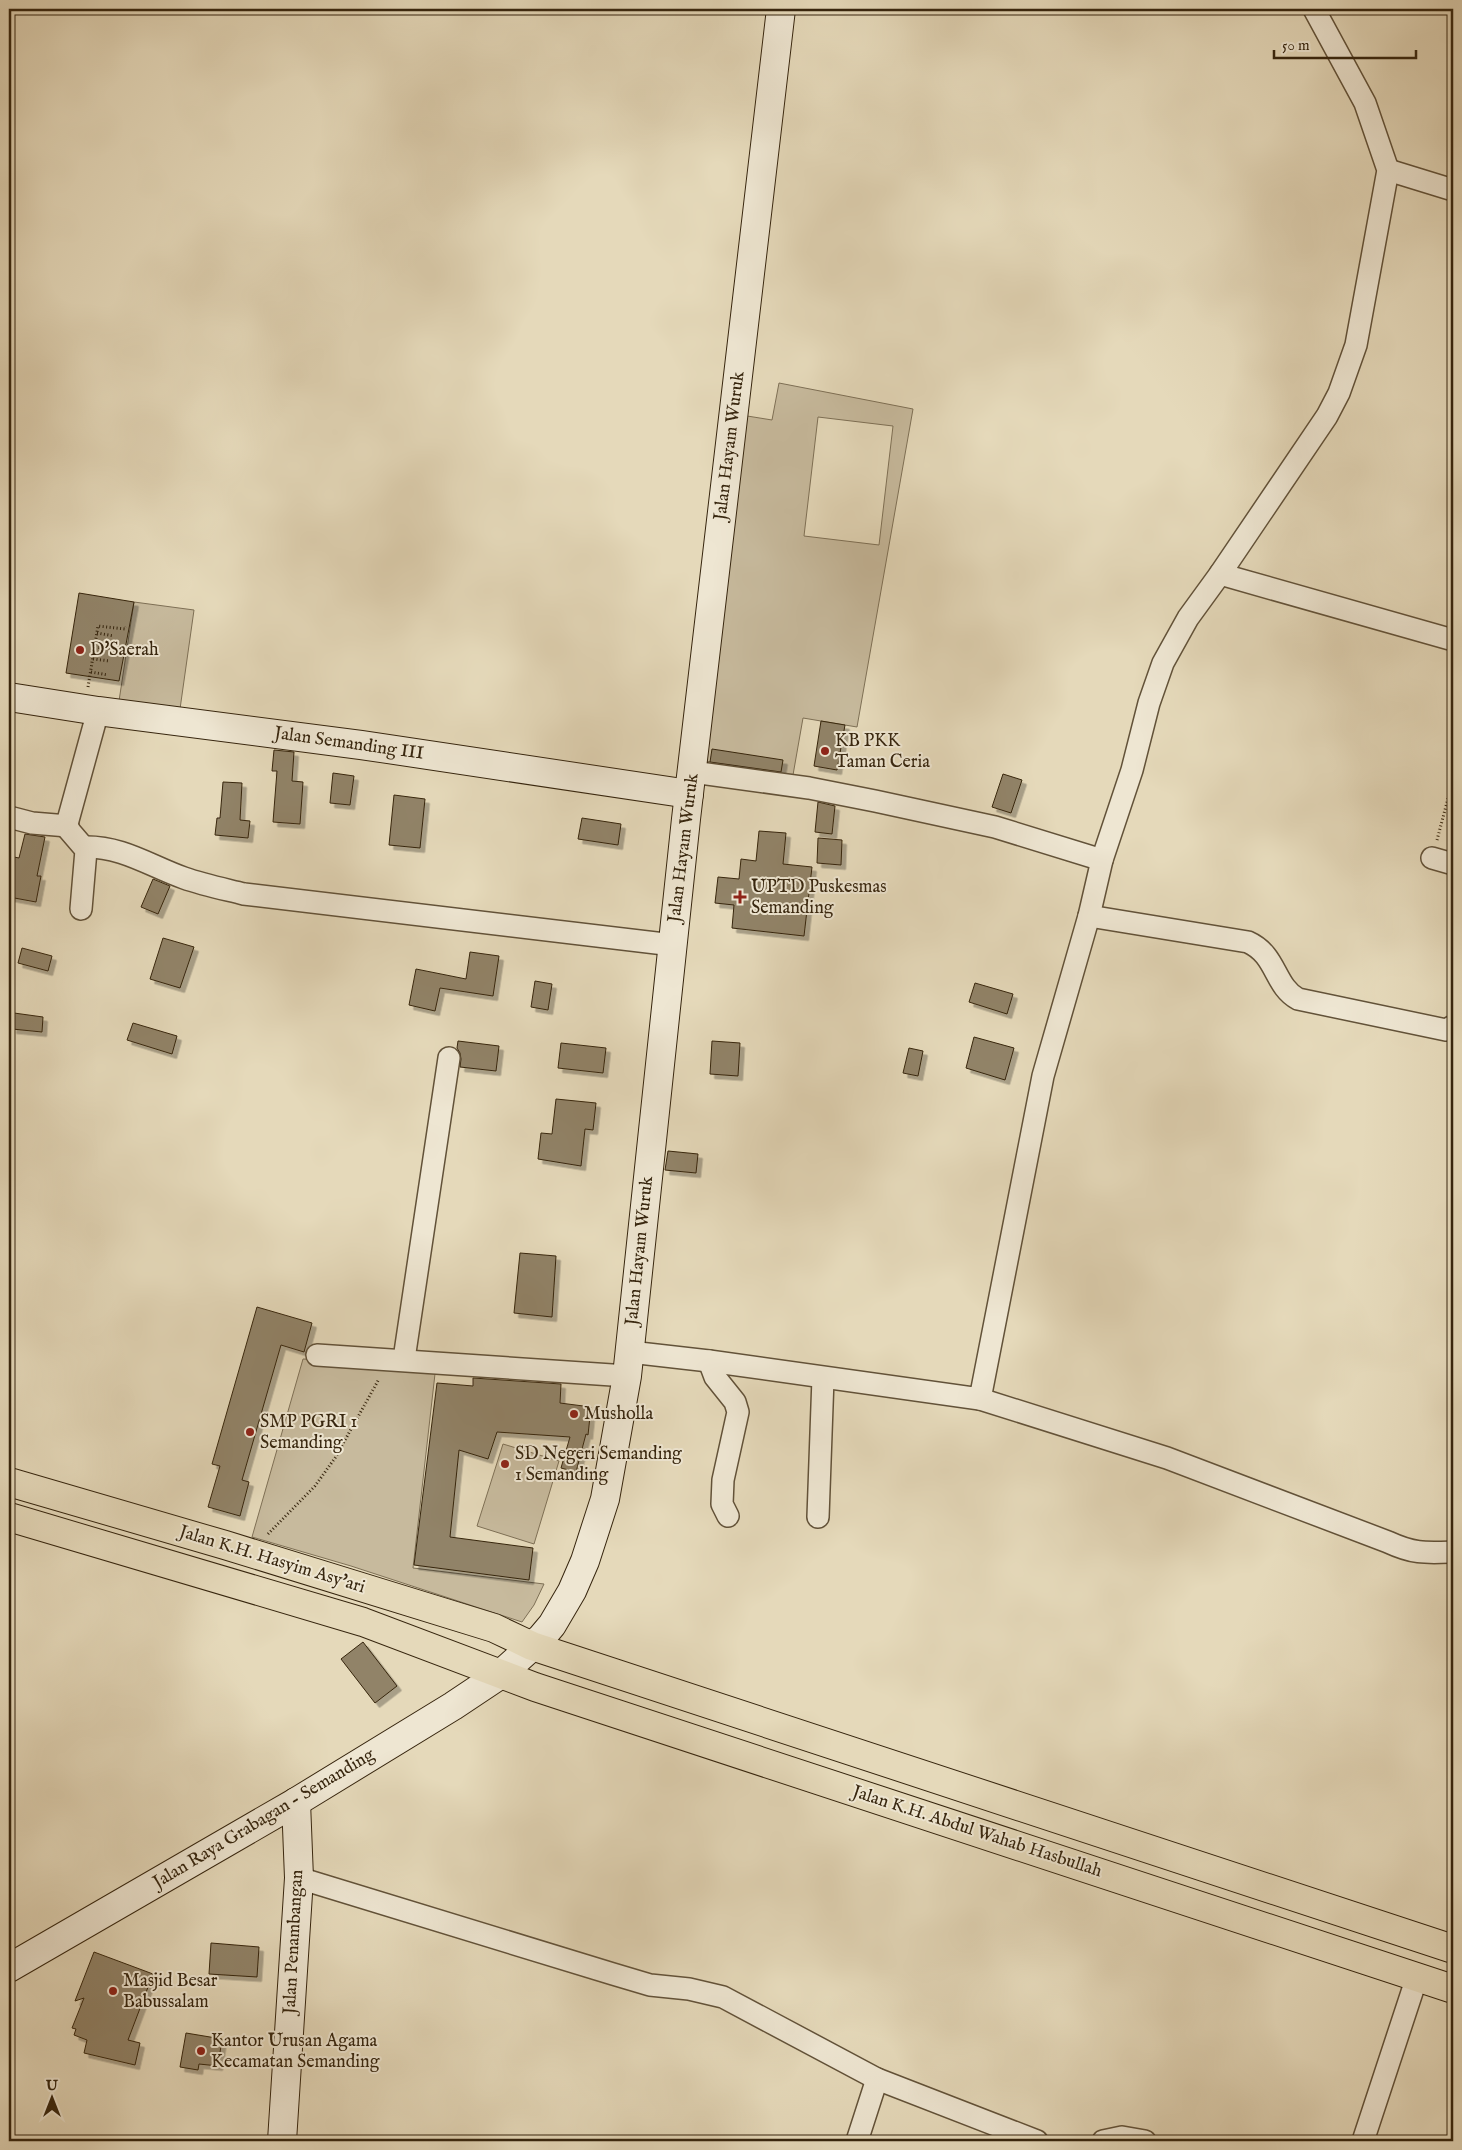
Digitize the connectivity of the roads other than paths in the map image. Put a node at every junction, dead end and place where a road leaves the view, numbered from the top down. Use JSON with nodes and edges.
{"nodes":[{"id":1,"x":781,"y":9,"type":"edge"},
{"id":2,"x":1314,"y":9,"type":"edge"},
{"id":3,"x":1388,"y":170,"type":"junction"},
{"id":4,"x":1453,"y":190,"type":"edge"},
{"id":5,"x":1220,"y":574,"type":"junction"},
{"id":6,"x":1453,"y":640,"type":"edge"},
{"id":7,"x":9,"y":698,"type":"edge"},
{"id":8,"x":98,"y":711,"type":"junction"},
{"id":9,"x":691,"y":783,"type":"junction"},
{"id":10,"x":9,"y":817,"type":"edge"},
{"id":11,"x":68,"y":826,"type":"junction"},
{"id":12,"x":84,"y":847,"type":"junction"},
{"id":13,"x":1432,"y":858,"type":"road end"},
{"id":14,"x":1102,"y":860,"type":"junction"},
{"id":15,"x":1453,"y":864,"type":"edge"},
{"id":16,"x":82,"y":909,"type":"dead end"},
{"id":17,"x":1089,"y":916,"type":"junction"},
{"id":18,"x":673,"y":945,"type":"junction"},
{"id":19,"x":1453,"y":1026,"type":"edge"},
{"id":20,"x":449,"y":1058,"type":"dead end"},
{"id":21,"x":317,"y":1355,"type":"dead end"},
{"id":22,"x":404,"y":1360,"type":"junction"},
{"id":23,"x":709,"y":1361,"type":"junction"},
{"id":24,"x":628,"y":1364,"type":"junction"},
{"id":25,"x":823,"y":1378,"type":"junction"},
{"id":26,"x":980,"y":1399,"type":"junction"},
{"id":27,"x":9,"y":1482,"type":"edge"},
{"id":28,"x":728,"y":1516,"type":"dead end"},
{"id":29,"x":9,"y":1517,"type":"edge"},
{"id":30,"x":818,"y":1518,"type":"dead end"},
{"id":31,"x":1453,"y":1552,"type":"edge"},
{"id":32,"x":516,"y":1661,"type":"junction"},
{"id":33,"x":296,"y":1802,"type":"junction"},
{"id":34,"x":299,"y":1878,"type":"junction"},
{"id":35,"x":1453,"y":1949,"type":"edge"},
{"id":36,"x":9,"y":1968,"type":"edge"},
{"id":37,"x":1417,"y":1977,"type":"junction"},
{"id":38,"x":1453,"y":1989,"type":"edge"},
{"id":39,"x":877,"y":2079,"type":"junction"},
{"id":40,"x":282,"y":2141,"type":"edge"},
{"id":41,"x":857,"y":2141,"type":"edge"},
{"id":42,"x":1037,"y":2141,"type":"edge"},
{"id":43,"x":1103,"y":2141,"type":"edge"},
{"id":44,"x":1145,"y":2141,"type":"edge"},
{"id":45,"x":1363,"y":2141,"type":"edge"}],
"edges":[{"from":1,"to":9,"type":"main road","name":"Jalan Hayam Wuruk"},
{"from":2,"to":3,"type":"street"},
{"from":3,"to":4,"type":"street"},
{"from":3,"to":5,"type":"street"},
{"from":5,"to":6,"type":"street"},
{"from":5,"to":14,"type":"street"},
{"from":7,"to":8,"type":"main road","name":"Jalan Semanding III"},
{"from":8,"to":9,"type":"main road","name":"Jalan Semanding III"},
{"from":8,"to":11,"type":"street"},
{"from":9,"to":14,"type":"street"},
{"from":9,"to":18,"type":"main road","name":"Jalan Hayam Wuruk"},
{"from":10,"to":11,"type":"street"},
{"from":11,"to":12,"type":"street"},
{"from":12,"to":16,"type":"street"},
{"from":12,"to":18,"type":"street"},
{"from":13,"to":15,"type":"street"},
{"from":14,"to":17,"type":"street"},
{"from":17,"to":19,"type":"street"},
{"from":17,"to":26,"type":"street"},
{"from":18,"to":24,"type":"main road","name":"Jalan Hayam Wuruk"},
{"from":20,"to":22,"type":"street"},
{"from":21,"to":22,"type":"street"},
{"from":22,"to":24,"type":"street"},
{"from":23,"to":24,"type":"street"},
{"from":23,"to":25,"type":"street"},
{"from":23,"to":28,"type":"street"},
{"from":24,"to":32,"type":"main road","name":"Jalan Hayam Wuruk"},
{"from":25,"to":26,"type":"street"},
{"from":25,"to":30,"type":"street"},
{"from":26,"to":31,"type":"street"},
{"from":27,"to":32,"type":"highway","name":"Jalan K.H. Hasyim Asy'ari"},
{"from":29,"to":32,"type":"highway","name":"Jalan K.H. Hasyim Asy'ari"},
{"from":32,"to":33,"type":"main road","name":"Jalan Raya Grabagan - Semanding"},
{"from":32,"to":35,"type":"highway"},
{"from":32,"to":37,"type":"highway","name":"Jalan K.H. Abdul Wahab Hasbullah"},
{"from":33,"to":34,"type":"main road","name":"Jalan Penambangan"},
{"from":33,"to":36,"type":"main road","name":"Jalan Raya Grabagan - Semanding"},
{"from":34,"to":39,"type":"street"},
{"from":34,"to":40,"type":"main road","name":"Jalan Penambangan"},
{"from":37,"to":38,"type":"highway","name":"Jalan K.H. Abdul Wahab Hasbullah"},
{"from":37,"to":45,"type":"street"},
{"from":39,"to":41,"type":"street"},
{"from":39,"to":42,"type":"street"},
{"from":43,"to":44,"type":"street"}]}
